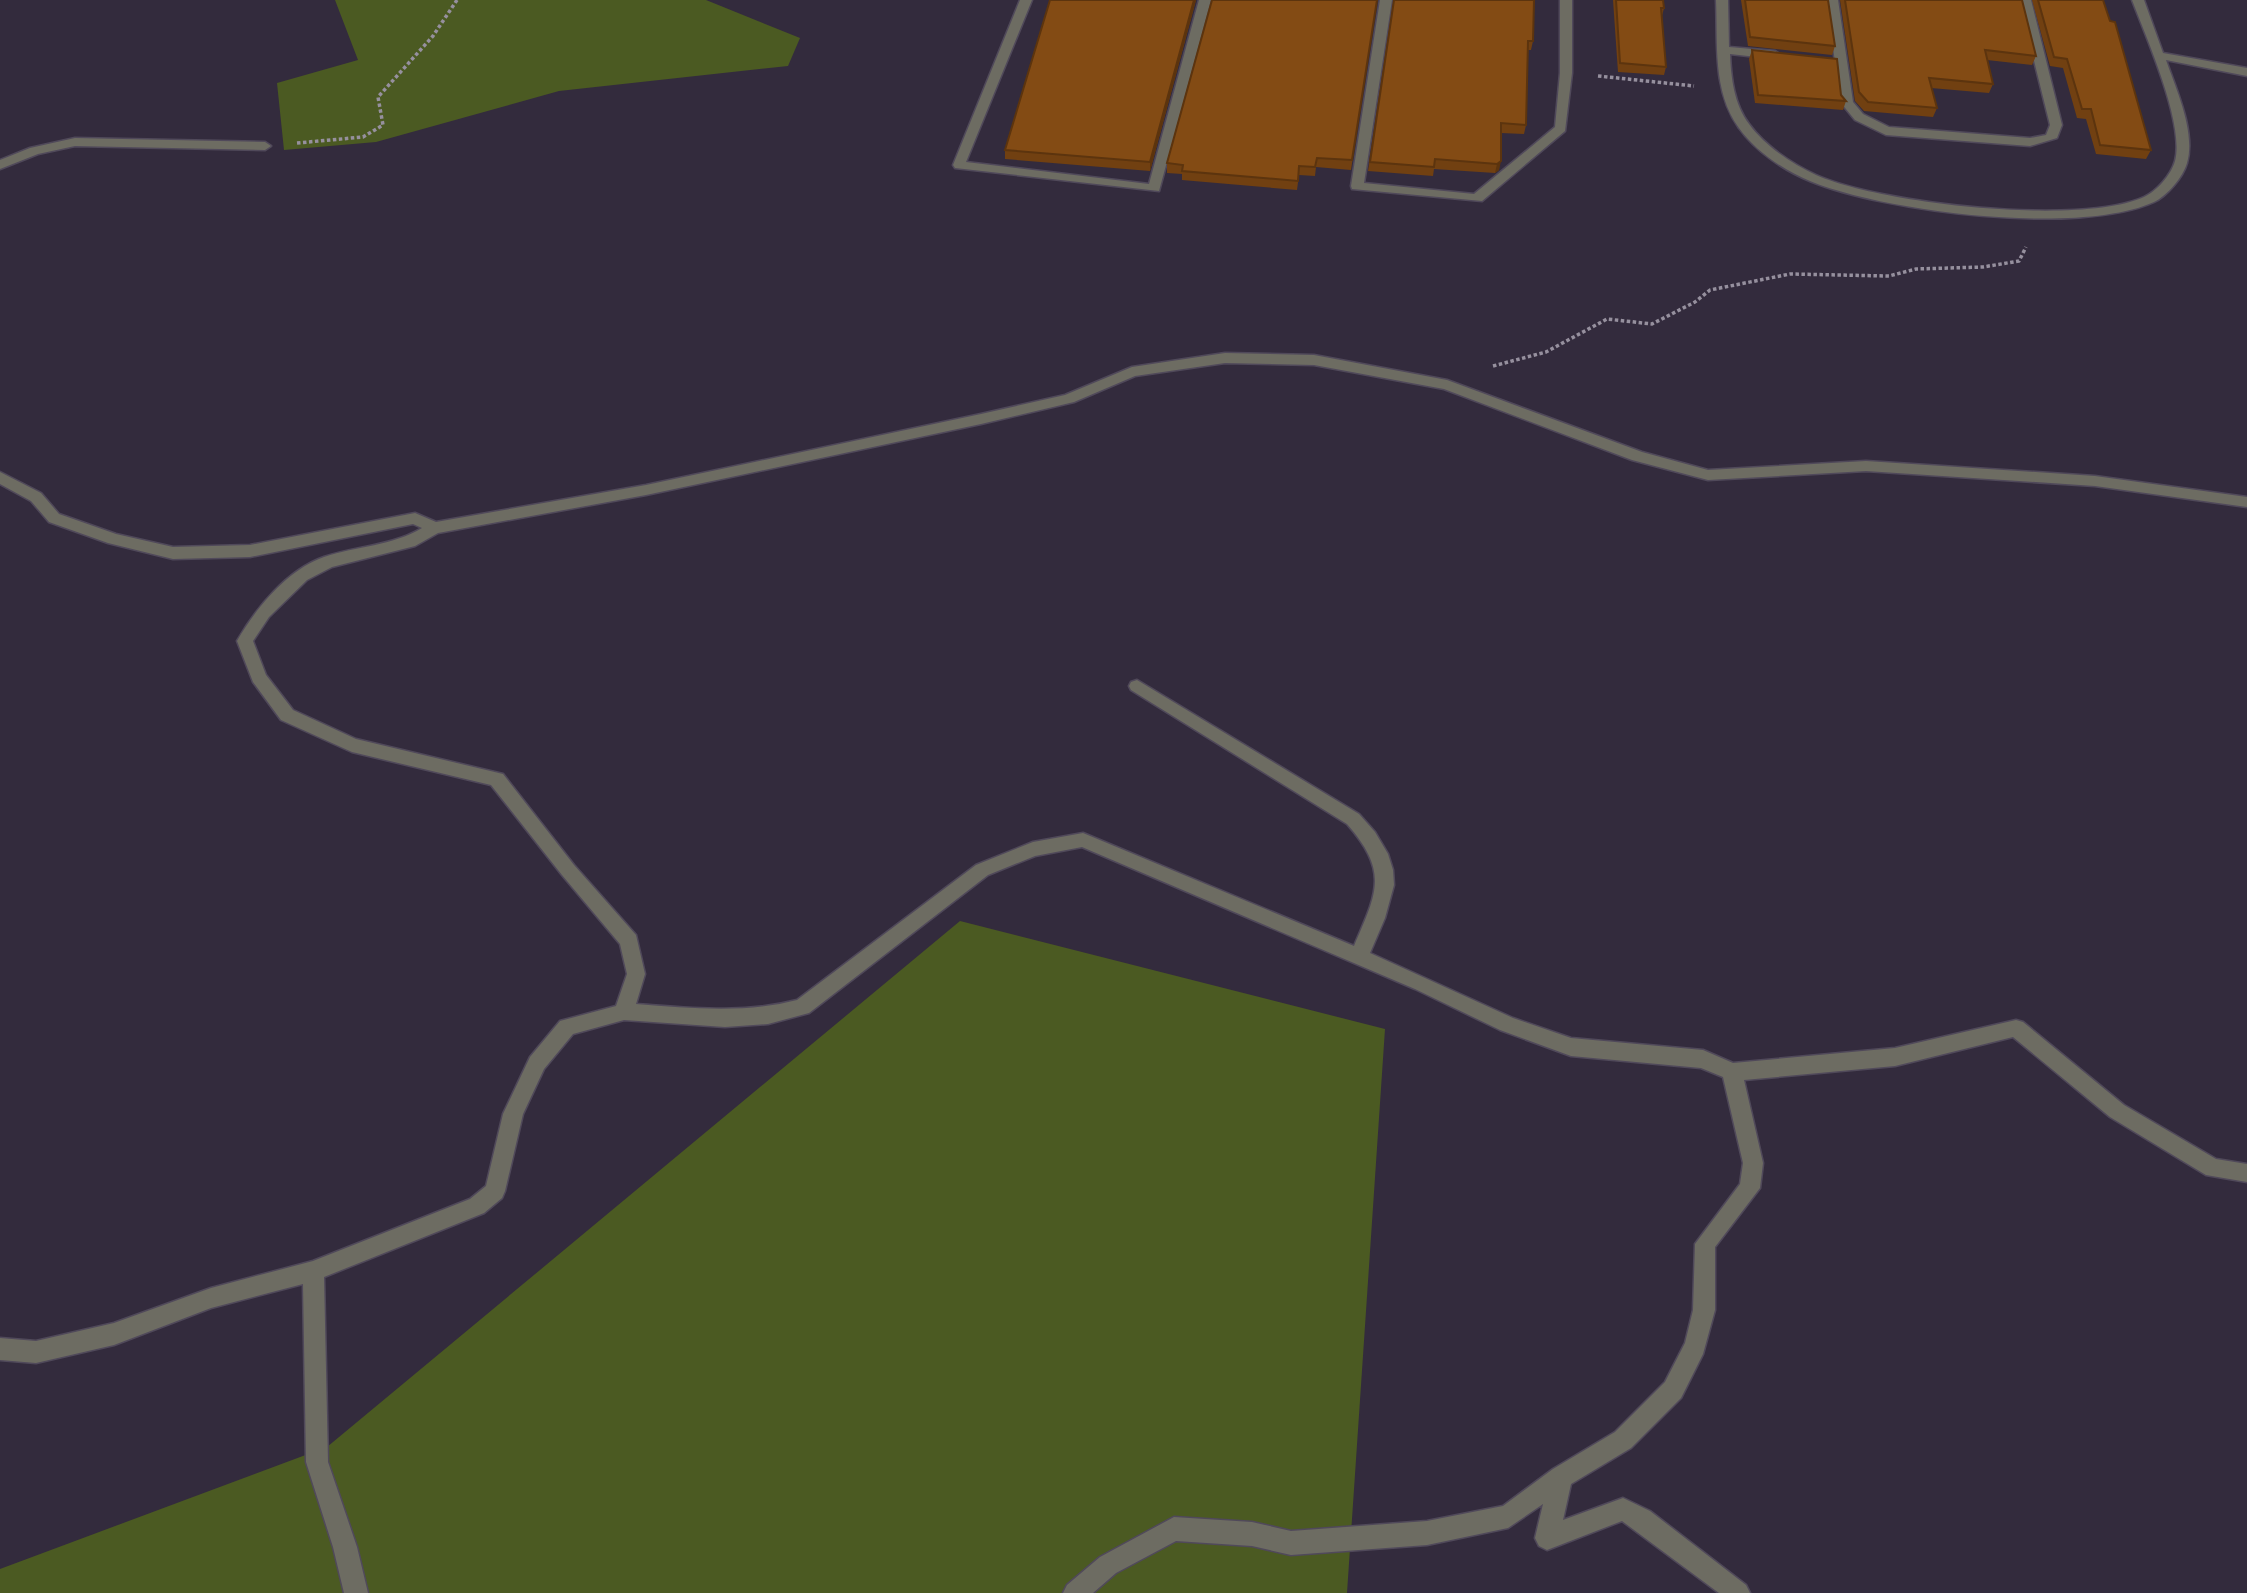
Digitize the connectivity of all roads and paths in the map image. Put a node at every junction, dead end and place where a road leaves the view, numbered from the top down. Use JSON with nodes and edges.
{"nodes":[{"id":1,"x":457,"y":0,"type":"edge"},
{"id":2,"x":1026,"y":0,"type":"edge"},
{"id":3,"x":1205,"y":0,"type":"edge"},
{"id":4,"x":1386,"y":0,"type":"edge"},
{"id":5,"x":1566,"y":0,"type":"edge"},
{"id":6,"x":1722,"y":0,"type":"edge"},
{"id":7,"x":1832,"y":0,"type":"edge"},
{"id":8,"x":2025,"y":0,"type":"edge"},
{"id":9,"x":2138,"y":0,"type":"edge"},
{"id":10,"x":1725,"y":50,"type":"junction"},
{"id":11,"x":2157,"y":55,"type":"junction"},
{"id":12,"x":1790,"y":57,"type":"edge"},
{"id":13,"x":2247,"y":72,"type":"edge"},
{"id":14,"x":1566,"y":73,"type":"junction"},
{"id":15,"x":1696,"y":86,"type":"dead end"},
{"id":16,"x":265,"y":146,"type":"joint"},
{"id":17,"x":0,"y":164,"type":"edge"},
{"id":18,"x":2029,"y":240,"type":"dead end"},
{"id":19,"x":1447,"y":385,"type":"junction"},
{"id":20,"x":0,"y":477,"type":"edge"},
{"id":21,"x":2247,"y":502,"type":"edge"},
{"id":22,"x":434,"y":528,"type":"junction"},
{"id":23,"x":1137,"y":686,"type":"dead end"},
{"id":24,"x":1359,"y":957,"type":"junction"},
{"id":25,"x":624,"y":1012,"type":"junction"},
{"id":26,"x":1732,"y":1073,"type":"junction"},
{"id":27,"x":2247,"y":1172,"type":"edge"},
{"id":28,"x":313,"y":1271,"type":"junction"},
{"id":29,"x":0,"y":1349,"type":"edge"},
{"id":30,"x":1562,"y":1477,"type":"junction"},
{"id":31,"x":356,"y":1593,"type":"edge"},
{"id":32,"x":1074,"y":1593,"type":"edge"},
{"id":33,"x":1738,"y":1593,"type":"edge"}],
"edges":[{"from":1,"to":16,"type":"path"},
{"from":2,"to":3,"type":"street"},
{"from":4,"to":14,"type":"street"},
{"from":5,"to":14,"type":"street"},
{"from":6,"to":10,"type":"street"},
{"from":7,"to":8,"type":"street"},
{"from":9,"to":11,"type":"street"},
{"from":10,"to":11,"type":"street"},
{"from":10,"to":12,"type":"street"},
{"from":11,"to":13,"type":"street"},
{"from":14,"to":15,"type":"path"},
{"from":16,"to":17,"type":"street"},
{"from":18,"to":19,"type":"path"},
{"from":19,"to":21,"type":"street"},
{"from":19,"to":22,"type":"street"},
{"from":20,"to":22,"type":"street"},
{"from":22,"to":25,"type":"street"},
{"from":23,"to":24,"type":"street"},
{"from":24,"to":25,"type":"street"},
{"from":24,"to":26,"type":"street"},
{"from":25,"to":28,"type":"street"},
{"from":26,"to":27,"type":"street"},
{"from":26,"to":30,"type":"street"},
{"from":28,"to":29,"type":"street"},
{"from":28,"to":31,"type":"street"},
{"from":30,"to":32,"type":"street"},
{"from":30,"to":33,"type":"street"}]}
